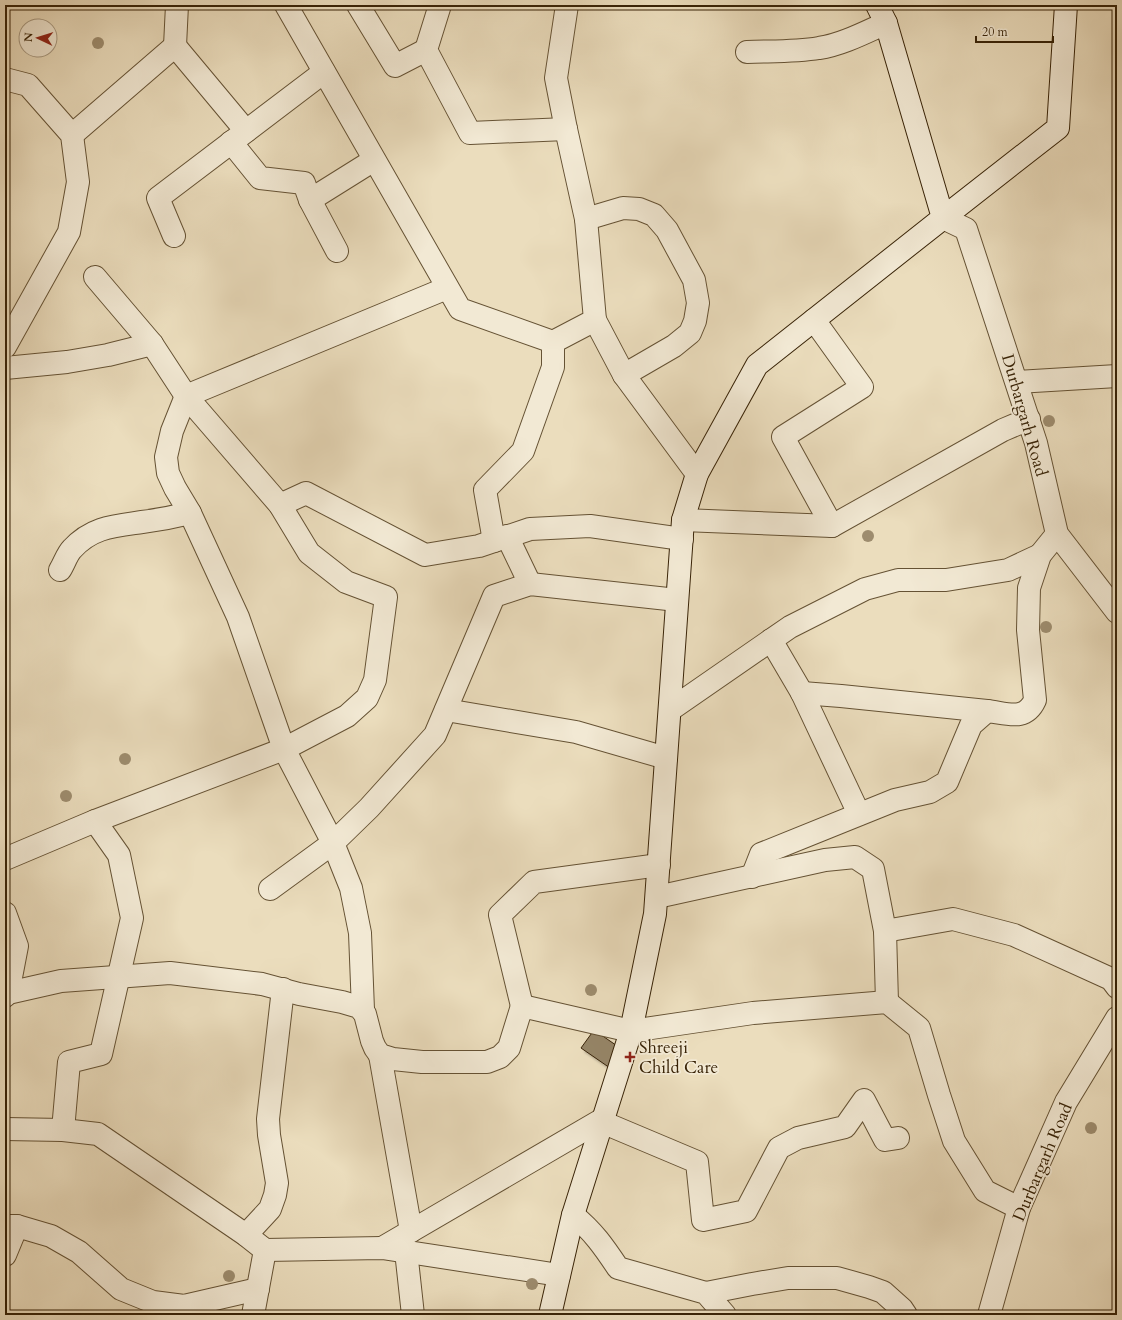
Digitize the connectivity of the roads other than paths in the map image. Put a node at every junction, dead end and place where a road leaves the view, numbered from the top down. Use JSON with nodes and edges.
{"nodes":[{"id":1,"x":177,"y":5,"type":"edge"},
{"id":2,"x":286,"y":5,"type":"edge"},
{"id":3,"x":358,"y":5,"type":"edge"},
{"id":4,"x":440,"y":5,"type":"edge"},
{"id":5,"x":567,"y":5,"type":"edge"},
{"id":6,"x":1066,"y":5,"type":"edge"},
{"id":7,"x":882,"y":14,"type":"edge"},
{"id":8,"x":175,"y":46,"type":"junction"},
{"id":9,"x":426,"y":50,"type":"junction"},
{"id":10,"x":747,"y":52,"type":"dead end"},
{"id":11,"x":324,"y":72,"type":"junction"},
{"id":12,"x":5,"y":79,"type":"edge"},
{"id":13,"x":566,"y":129,"type":"junction"},
{"id":14,"x":72,"y":135,"type":"junction"},
{"id":15,"x":238,"y":137,"type":"junction"},
{"id":16,"x":374,"y":160,"type":"junction"},
{"id":17,"x":310,"y":200,"type":"junction"},
{"id":18,"x":943,"y":218,"type":"junction"},
{"id":19,"x":586,"y":219,"type":"junction"},
{"id":20,"x":174,"y":236,"type":"dead end"},
{"id":21,"x":337,"y":251,"type":"dead end"},
{"id":22,"x":95,"y":277,"type":"dead end"},
{"id":23,"x":447,"y":288,"type":"junction"},
{"id":24,"x":595,"y":320,"type":"junction"},
{"id":25,"x":814,"y":320,"type":"junction"},
{"id":26,"x":553,"y":342,"type":"junction"},
{"id":27,"x":152,"y":344,"type":"junction"},
{"id":28,"x":5,"y":347,"type":"edge"},
{"id":29,"x":5,"y":368,"type":"edge"},
{"id":30,"x":624,"y":375,"type":"junction"},
{"id":31,"x":1117,"y":376,"type":"edge"},
{"id":32,"x":1017,"y":382,"type":"junction"},
{"id":33,"x":186,"y":396,"type":"junction"},
{"id":34,"x":1029,"y":419,"type":"junction"},
{"id":35,"x":697,"y":474,"type":"junction"},
{"id":36,"x":280,"y":505,"type":"junction"},
{"id":37,"x":190,"y":514,"type":"junction"},
{"id":38,"x":832,"y":526,"type":"junction"},
{"id":39,"x":682,"y":530,"type":"junction"},
{"id":40,"x":1057,"y":534,"type":"junction"},
{"id":41,"x":500,"y":539,"type":"junction"},
{"id":42,"x":1040,"y":555,"type":"junction"},
{"id":43,"x":60,"y":570,"type":"dead end"},
{"id":44,"x":530,"y":584,"type":"junction"},
{"id":45,"x":677,"y":600,"type":"junction"},
{"id":46,"x":1117,"y":612,"type":"edge"},
{"id":47,"x":772,"y":640,"type":"junction"},
{"id":48,"x":802,"y":693,"type":"junction"},
{"id":49,"x":446,"y":710,"type":"junction"},
{"id":50,"x":670,"y":710,"type":"junction"},
{"id":51,"x":987,"y":711,"type":"junction"},
{"id":52,"x":284,"y":749,"type":"junction"},
{"id":53,"x":666,"y":758,"type":"junction"},
{"id":54,"x":859,"y":814,"type":"junction"},
{"id":55,"x":95,"y":821,"type":"junction"},
{"id":56,"x":333,"y":842,"type":"junction"},
{"id":57,"x":5,"y":859,"type":"edge"},
{"id":58,"x":659,"y":865,"type":"junction"},
{"id":59,"x":752,"y":877,"type":"junction"},
{"id":60,"x":270,"y":889,"type":"dead end"},
{"id":61,"x":657,"y":897,"type":"junction"},
{"id":62,"x":7,"y":922,"type":"edge"},
{"id":63,"x":885,"y":931,"type":"junction"},
{"id":64,"x":119,"y":977,"type":"junction"},
{"id":65,"x":1117,"y":987,"type":"edge"},
{"id":66,"x":283,"y":989,"type":"junction"},
{"id":67,"x":6,"y":994,"type":"edge"},
{"id":68,"x":887,"y":1002,"type":"junction"},
{"id":69,"x":522,"y":1006,"type":"junction"},
{"id":70,"x":363,"y":1010,"type":"junction"},
{"id":71,"x":1117,"y":1018,"type":"edge"},
{"id":72,"x":631,"y":1031,"type":"junction"},
{"id":73,"x":380,"y":1054,"type":"junction"},
{"id":74,"x":603,"y":1121,"type":"junction"},
{"id":75,"x":5,"y":1129,"type":"edge"},
{"id":76,"x":63,"y":1130,"type":"junction"},
{"id":77,"x":898,"y":1138,"type":"dead end"},
{"id":78,"x":1020,"y":1208,"type":"junction"},
{"id":79,"x":573,"y":1215,"type":"junction"},
{"id":80,"x":11,"y":1226,"type":"edge"},
{"id":81,"x":246,"y":1235,"type":"junction"},
{"id":82,"x":408,"y":1241,"type":"junction"},
{"id":83,"x":265,"y":1250,"type":"junction"},
{"id":84,"x":5,"y":1255,"type":"edge"},
{"id":85,"x":559,"y":1275,"type":"junction"},
{"id":86,"x":258,"y":1288,"type":"junction"},
{"id":87,"x":706,"y":1293,"type":"junction"},
{"id":88,"x":253,"y":1315,"type":"edge"},
{"id":89,"x":413,"y":1315,"type":"edge"},
{"id":90,"x":550,"y":1315,"type":"edge"},
{"id":91,"x":725,"y":1315,"type":"edge"},
{"id":92,"x":906,"y":1315,"type":"edge"},
{"id":93,"x":990,"y":1315,"type":"edge"}],
"edges":[{"from":1,"to":8,"type":"street"},
{"from":2,"to":11,"type":"street"},
{"from":3,"to":9,"type":"street"},
{"from":4,"to":9,"type":"street"},
{"from":5,"to":13,"type":"street"},
{"from":6,"to":18,"type":"street"},
{"from":7,"to":10,"type":"street"},
{"from":7,"to":18,"type":"street"},
{"from":8,"to":14,"type":"street"},
{"from":8,"to":15,"type":"street"},
{"from":9,"to":13,"type":"street"},
{"from":11,"to":15,"type":"street"},
{"from":11,"to":16,"type":"street"},
{"from":12,"to":14,"type":"street"},
{"from":13,"to":19,"type":"street"},
{"from":14,"to":28,"type":"street"},
{"from":15,"to":17,"type":"street"},
{"from":15,"to":20,"type":"street"},
{"from":16,"to":17,"type":"street"},
{"from":16,"to":23,"type":"street"},
{"from":17,"to":21,"type":"street"},
{"from":18,"to":25,"type":"street"},
{"from":18,"to":32,"type":"street","name":"Durbargarh Road"},
{"from":19,"to":24,"type":"street"},
{"from":19,"to":30,"type":"street"},
{"from":22,"to":27,"type":"street"},
{"from":23,"to":26,"type":"street"},
{"from":23,"to":33,"type":"street"},
{"from":24,"to":26,"type":"street"},
{"from":24,"to":30,"type":"street"},
{"from":25,"to":35,"type":"street"},
{"from":25,"to":38,"type":"street"},
{"from":26,"to":41,"type":"street"},
{"from":27,"to":29,"type":"street"},
{"from":27,"to":33,"type":"street"},
{"from":30,"to":35,"type":"street"},
{"from":31,"to":32,"type":"street"},
{"from":32,"to":34,"type":"street","name":"Durbargarh Road"},
{"from":33,"to":36,"type":"street"},
{"from":33,"to":37,"type":"street"},
{"from":34,"to":38,"type":"street"},
{"from":34,"to":40,"type":"street","name":"Durbargarh Road"},
{"from":35,"to":39,"type":"street"},
{"from":36,"to":41,"type":"street"},
{"from":36,"to":52,"type":"street"},
{"from":37,"to":43,"type":"street"},
{"from":37,"to":52,"type":"street"},
{"from":38,"to":39,"type":"street"},
{"from":39,"to":41,"type":"street"},
{"from":39,"to":45,"type":"street"},
{"from":40,"to":42,"type":"street"},
{"from":40,"to":46,"type":"street","name":"Durbargarh Road"},
{"from":41,"to":44,"type":"street"},
{"from":42,"to":47,"type":"street"},
{"from":42,"to":51,"type":"street"},
{"from":44,"to":45,"type":"street"},
{"from":44,"to":49,"type":"street"},
{"from":45,"to":50,"type":"street"},
{"from":47,"to":48,"type":"street"},
{"from":47,"to":50,"type":"street"},
{"from":48,"to":51,"type":"street"},
{"from":48,"to":54,"type":"street"},
{"from":49,"to":53,"type":"street"},
{"from":49,"to":56,"type":"street"},
{"from":50,"to":53,"type":"street"},
{"from":51,"to":54,"type":"street"},
{"from":52,"to":55,"type":"street"},
{"from":52,"to":56,"type":"street"},
{"from":53,"to":58,"type":"street"},
{"from":54,"to":59,"type":"street"},
{"from":55,"to":57,"type":"street"},
{"from":55,"to":64,"type":"street"},
{"from":56,"to":60,"type":"street"},
{"from":56,"to":70,"type":"street"},
{"from":58,"to":61,"type":"street"},
{"from":58,"to":69,"type":"street"},
{"from":59,"to":61,"type":"street"},
{"from":59,"to":63,"type":"street"},
{"from":61,"to":72,"type":"street"},
{"from":62,"to":67,"type":"street"},
{"from":63,"to":65,"type":"street"},
{"from":63,"to":68,"type":"street"},
{"from":64,"to":66,"type":"street"},
{"from":64,"to":67,"type":"street"},
{"from":64,"to":76,"type":"street"},
{"from":66,"to":70,"type":"street"},
{"from":66,"to":81,"type":"street"},
{"from":68,"to":72,"type":"street"},
{"from":68,"to":78,"type":"street"},
{"from":69,"to":72,"type":"street"},
{"from":69,"to":73,"type":"street"},
{"from":70,"to":73,"type":"street"},
{"from":71,"to":78,"type":"street","name":"Durbargarh Road"},
{"from":72,"to":74,"type":"street"},
{"from":73,"to":82,"type":"street"},
{"from":74,"to":77,"type":"street"},
{"from":74,"to":79,"type":"street"},
{"from":74,"to":82,"type":"street"},
{"from":75,"to":76,"type":"street"},
{"from":76,"to":81,"type":"street"},
{"from":78,"to":93,"type":"street","name":"Durbargarh Road"},
{"from":79,"to":85,"type":"street"},
{"from":79,"to":87,"type":"street"},
{"from":80,"to":84,"type":"street"},
{"from":80,"to":86,"type":"street"},
{"from":81,"to":83,"type":"street"},
{"from":82,"to":83,"type":"street"},
{"from":82,"to":85,"type":"street"},
{"from":82,"to":89,"type":"street"},
{"from":83,"to":86,"type":"street"},
{"from":85,"to":90,"type":"street"},
{"from":86,"to":88,"type":"street"},
{"from":87,"to":91,"type":"street"},
{"from":87,"to":92,"type":"street"}]}
